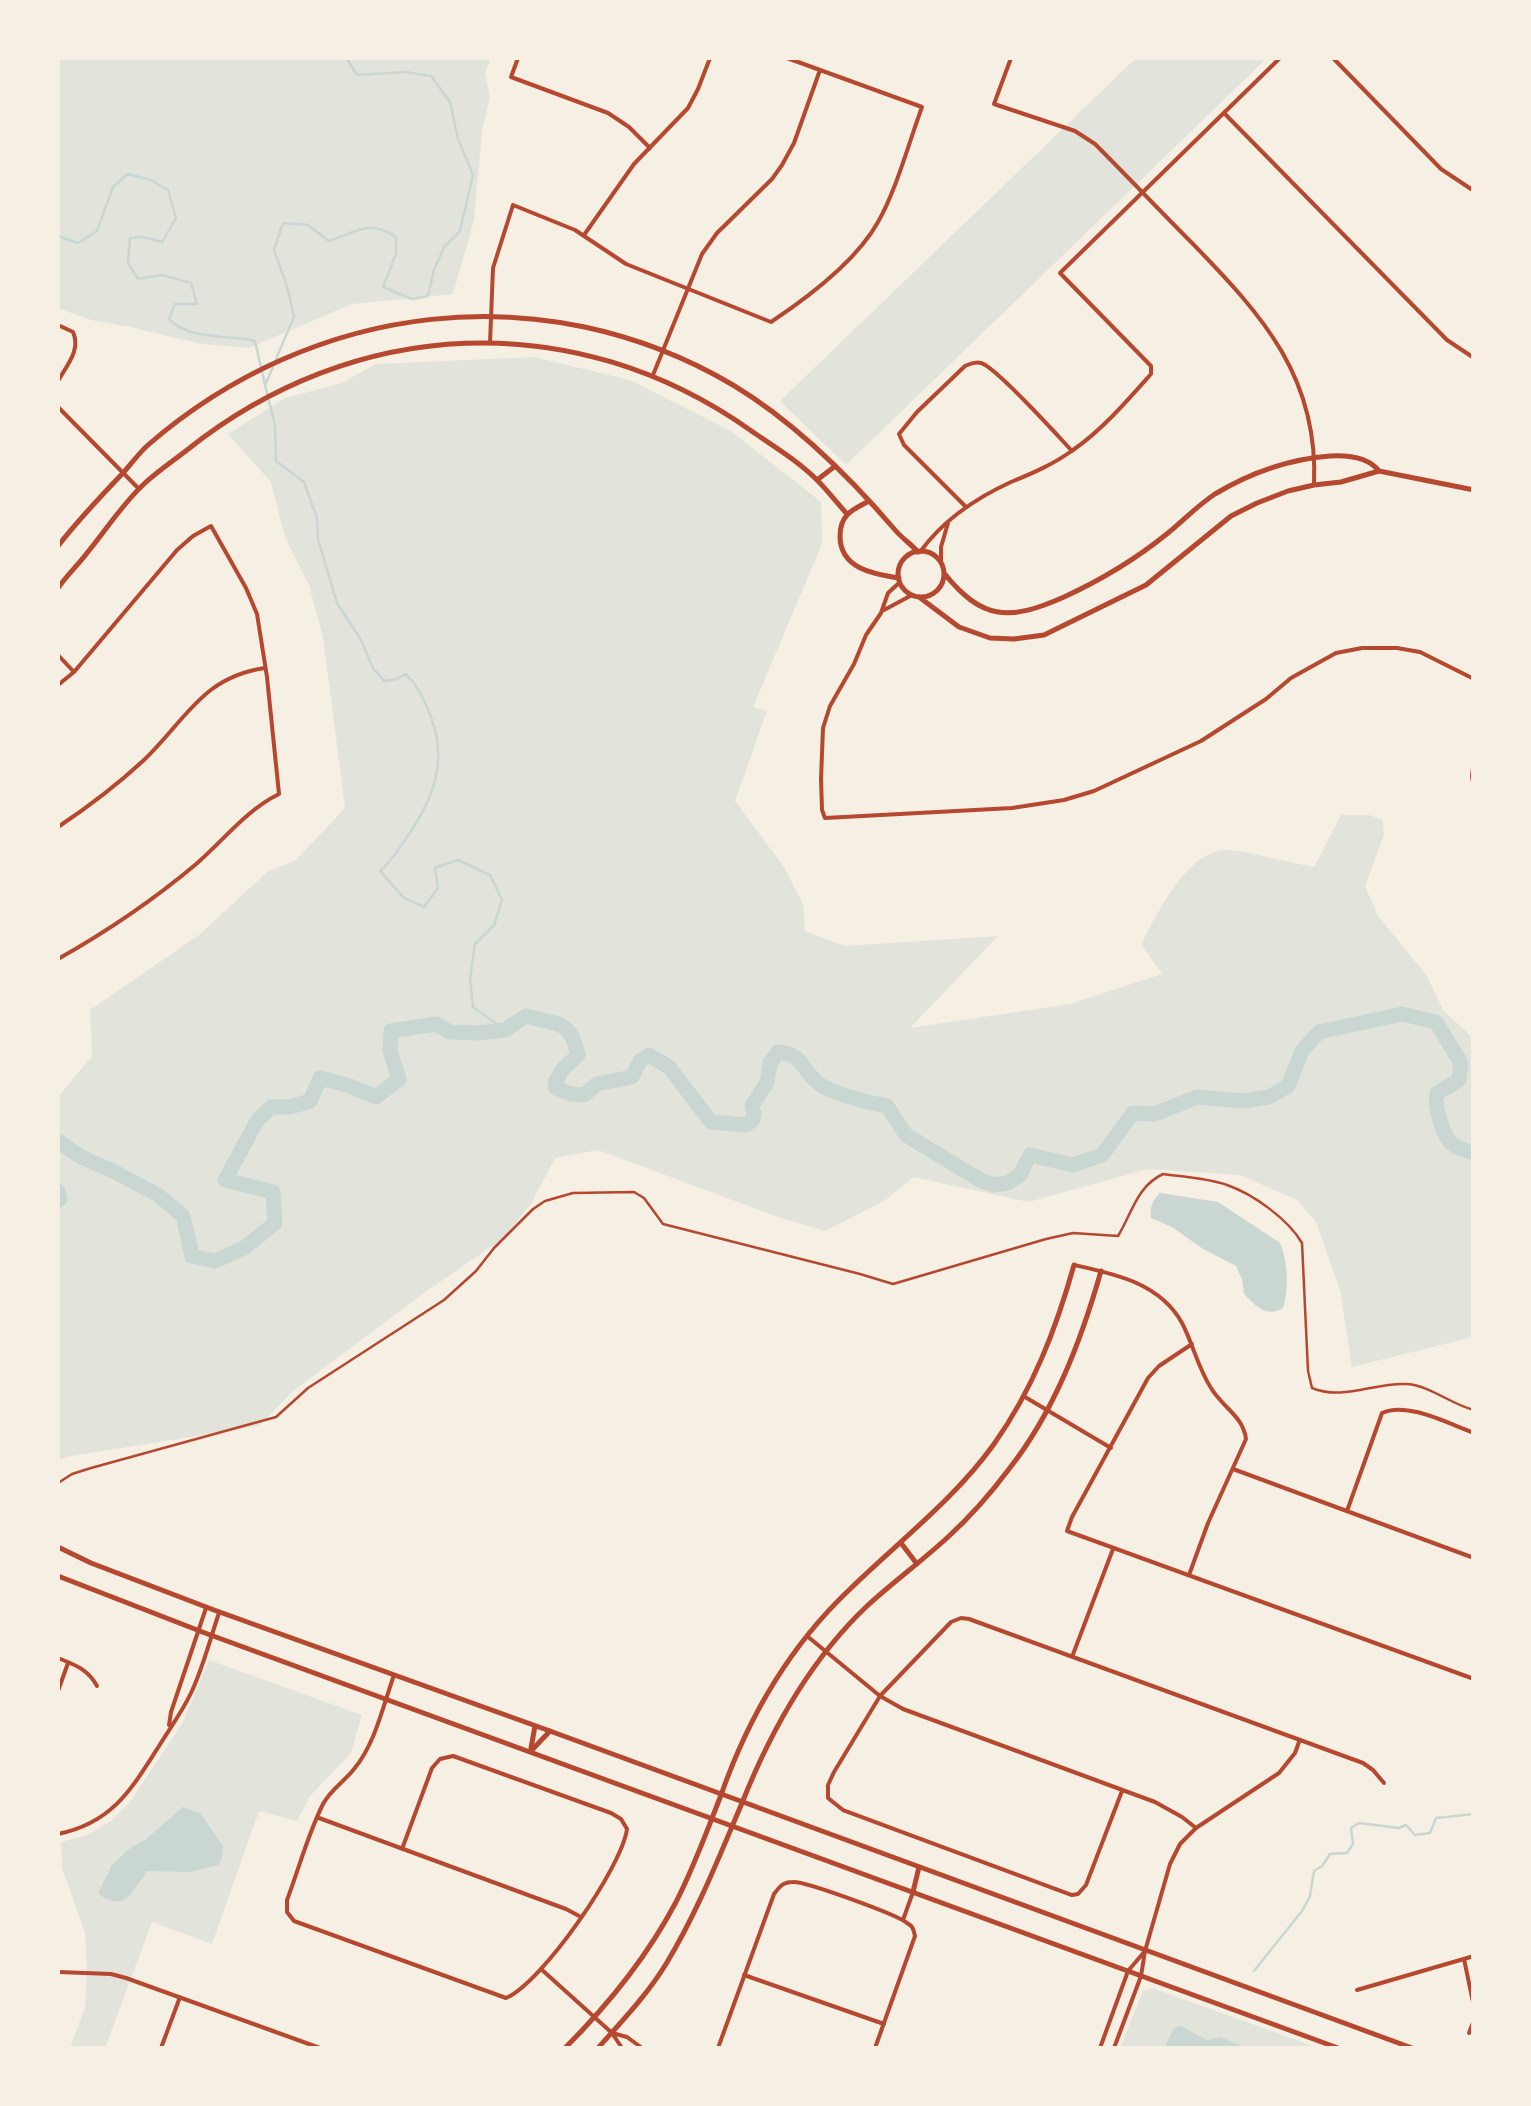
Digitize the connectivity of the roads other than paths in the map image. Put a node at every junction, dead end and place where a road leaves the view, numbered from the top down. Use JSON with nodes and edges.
{"nodes":[{"id":1,"x":518,"y":58,"type":"edge"},
{"id":2,"x":710,"y":58,"type":"edge"},
{"id":3,"x":788,"y":58,"type":"edge"},
{"id":4,"x":1010,"y":58,"type":"edge"},
{"id":5,"x":1280,"y":58,"type":"edge"},
{"id":6,"x":1333,"y":58,"type":"edge"},
{"id":7,"x":820,"y":70,"type":"junction"},
{"id":8,"x":1224,"y":112,"type":"junction"},
{"id":9,"x":650,"y":148,"type":"junction"},
{"id":10,"x":1474,"y":191,"type":"edge"},
{"id":11,"x":1142,"y":192,"type":"junction"},
{"id":12,"x":584,"y":235,"type":"junction"},
{"id":13,"x":688,"y":289,"type":"junction"},
{"id":14,"x":492,"y":317,"type":"junction"},
{"id":15,"x":58,"y":325,"type":"edge"},
{"id":16,"x":490,"y":343,"type":"junction"},
{"id":17,"x":663,"y":352,"type":"junction"},
{"id":18,"x":1474,"y":358,"type":"edge"},
{"id":19,"x":653,"y":375,"type":"junction"},
{"id":20,"x":58,"y":380,"type":"edge"},
{"id":21,"x":58,"y":407,"type":"edge"},
{"id":22,"x":1072,"y":452,"type":"junction"},
{"id":23,"x":1316,"y":458,"type":"junction"},
{"id":24,"x":835,"y":466,"type":"junction"},
{"id":25,"x":1380,"y":471,"type":"junction"},
{"id":26,"x":124,"y":472,"type":"junction"},
{"id":27,"x":817,"y":480,"type":"junction"},
{"id":28,"x":1314,"y":485,"type":"junction"},
{"id":29,"x":139,"y":489,"type":"junction"},
{"id":30,"x":1474,"y":490,"type":"edge"},
{"id":31,"x":868,"y":501,"type":"junction"},
{"id":32,"x":966,"y":506,"type":"junction"},
{"id":33,"x":848,"y":514,"type":"junction"},
{"id":34,"x":948,"y":523,"type":"junction"},
{"id":35,"x":58,"y":546,"type":"edge"},
{"id":36,"x":919,"y":552,"type":"junction"},
{"id":37,"x":941,"y":563,"type":"junction"},
{"id":38,"x":944,"y":573,"type":"junction"},
{"id":39,"x":899,"y":580,"type":"junction"},
{"id":40,"x":58,"y":588,"type":"edge"},
{"id":41,"x":915,"y":596,"type":"junction"},
{"id":42,"x":881,"y":613,"type":"junction"},
{"id":43,"x":58,"y":655,"type":"edge"},
{"id":44,"x":265,"y":668,"type":"junction"},
{"id":45,"x":74,"y":672,"type":"junction"},
{"id":46,"x":1474,"y":679,"type":"edge"},
{"id":47,"x":58,"y":685,"type":"edge"},
{"id":48,"x":1474,"y":759,"type":"edge"},
{"id":49,"x":1474,"y":789,"type":"edge"},
{"id":50,"x":58,"y":828,"type":"edge"},
{"id":51,"x":58,"y":959,"type":"edge"},
{"id":52,"x":1074,"y":1265,"type":"joint"},
{"id":53,"x":1101,"y":1271,"type":"junction"},
{"id":54,"x":1192,"y":1344,"type":"junction"},
{"id":55,"x":1024,"y":1396,"type":"junction"},
{"id":56,"x":1047,"y":1410,"type":"junction"},
{"id":57,"x":1474,"y":1433,"type":"edge"},
{"id":58,"x":1111,"y":1448,"type":"junction"},
{"id":59,"x":1233,"y":1469,"type":"junction"},
{"id":60,"x":1346,"y":1511,"type":"junction"},
{"id":61,"x":900,"y":1542,"type":"junction"},
{"id":62,"x":58,"y":1547,"type":"edge"},
{"id":63,"x":1113,"y":1548,"type":"junction"},
{"id":64,"x":1474,"y":1558,"type":"edge"},
{"id":65,"x":918,"y":1564,"type":"junction"},
{"id":66,"x":58,"y":1576,"type":"edge"},
{"id":67,"x":1189,"y":1576,"type":"junction"},
{"id":68,"x":206,"y":1608,"type":"junction"},
{"id":69,"x":220,"y":1612,"type":"junction"},
{"id":70,"x":198,"y":1630,"type":"junction"},
{"id":71,"x":212,"y":1635,"type":"junction"},
{"id":72,"x":807,"y":1636,"type":"junction"},
{"id":73,"x":826,"y":1653,"type":"junction"},
{"id":74,"x":1072,"y":1657,"type":"junction"},
{"id":75,"x":58,"y":1658,"type":"edge"},
{"id":76,"x":68,"y":1662,"type":"junction"},
{"id":77,"x":394,"y":1676,"type":"junction"},
{"id":78,"x":1474,"y":1679,"type":"edge"},
{"id":79,"x":98,"y":1686,"type":"dead end"},
{"id":80,"x":58,"y":1691,"type":"edge"},
{"id":81,"x":880,"y":1696,"type":"junction"},
{"id":82,"x":386,"y":1699,"type":"junction"},
{"id":83,"x":535,"y":1726,"type":"junction"},
{"id":84,"x":168,"y":1730,"type":"junction"},
{"id":85,"x":550,"y":1731,"type":"junction"},
{"id":86,"x":1299,"y":1741,"type":"junction"},
{"id":87,"x":531,"y":1750,"type":"junction"},
{"id":88,"x":1384,"y":1783,"type":"dead end"},
{"id":89,"x":1122,"y":1791,"type":"junction"},
{"id":90,"x":721,"y":1795,"type":"junction"},
{"id":91,"x":742,"y":1803,"type":"junction"},
{"id":92,"x":317,"y":1818,"type":"junction"},
{"id":93,"x":712,"y":1819,"type":"junction"},
{"id":94,"x":732,"y":1827,"type":"junction"},
{"id":95,"x":1196,"y":1828,"type":"junction"},
{"id":96,"x":58,"y":1834,"type":"edge"},
{"id":97,"x":402,"y":1848,"type":"junction"},
{"id":98,"x":919,"y":1867,"type":"junction"},
{"id":99,"x":912,"y":1892,"type":"junction"},
{"id":100,"x":581,"y":1917,"type":"junction"},
{"id":101,"x":903,"y":1920,"type":"junction"},
{"id":102,"x":1145,"y":1951,"type":"junction"},
{"id":103,"x":1474,"y":1956,"type":"edge"},
{"id":104,"x":1464,"y":1958,"type":"junction"},
{"id":105,"x":542,"y":1969,"type":"junction"},
{"id":106,"x":1128,"y":1971,"type":"junction"},
{"id":107,"x":58,"y":1972,"type":"edge"},
{"id":108,"x":744,"y":1975,"type":"junction"},
{"id":109,"x":1141,"y":1976,"type":"junction"},
{"id":110,"x":1357,"y":1990,"type":"dead end"},
{"id":111,"x":180,"y":1997,"type":"junction"},
{"id":112,"x":1474,"y":2007,"type":"edge"},
{"id":113,"x":596,"y":2018,"type":"junction"},
{"id":114,"x":1474,"y":2020,"type":"edge"},
{"id":115,"x":884,"y":2024,"type":"junction"},
{"id":116,"x":612,"y":2033,"type":"junction"},
{"id":117,"x":1469,"y":2033,"type":"dead end"},
{"id":118,"x":161,"y":2048,"type":"edge"},
{"id":119,"x":320,"y":2048,"type":"edge"},
{"id":120,"x":565,"y":2048,"type":"edge"},
{"id":121,"x":598,"y":2048,"type":"edge"},
{"id":122,"x":622,"y":2048,"type":"edge"},
{"id":123,"x":642,"y":2048,"type":"edge"},
{"id":124,"x":718,"y":2048,"type":"edge"},
{"id":125,"x":876,"y":2048,"type":"edge"},
{"id":126,"x":1100,"y":2048,"type":"edge"},
{"id":127,"x":1114,"y":2048,"type":"edge"},
{"id":128,"x":1338,"y":2048,"type":"edge"},
{"id":129,"x":1412,"y":2048,"type":"edge"}],
"edges":[{"from":1,"to":9,"type":"street"},
{"from":2,"to":9,"type":"street"},
{"from":3,"to":7,"type":"street"},
{"from":4,"to":11,"type":"street"},
{"from":5,"to":8,"type":"street"},
{"from":6,"to":10,"type":"street"},
{"from":7,"to":13,"type":"street"},
{"from":7,"to":13,"type":"street"},
{"from":8,"to":11,"type":"street"},
{"from":8,"to":18,"type":"street"},
{"from":9,"to":12,"type":"street"},
{"from":11,"to":22,"type":"street"},
{"from":11,"to":23,"type":"street"},
{"from":12,"to":13,"type":"street"},
{"from":12,"to":14,"type":"street"},
{"from":13,"to":17,"type":"street"},
{"from":14,"to":16,"type":"street"},
{"from":14,"to":17,"type":"street"},
{"from":14,"to":26,"type":"street"},
{"from":15,"to":20,"type":"street"},
{"from":16,"to":19,"type":"street"},
{"from":16,"to":29,"type":"street"},
{"from":17,"to":19,"type":"street"},
{"from":17,"to":24,"type":"street"},
{"from":19,"to":27,"type":"street"},
{"from":21,"to":26,"type":"street"},
{"from":22,"to":32,"type":"street"},
{"from":22,"to":32,"type":"street"},
{"from":23,"to":25,"type":"street"},
{"from":23,"to":28,"type":"street"},
{"from":23,"to":38,"type":"street"},
{"from":24,"to":27,"type":"street"},
{"from":24,"to":31,"type":"street"},
{"from":25,"to":28,"type":"street"},
{"from":25,"to":30,"type":"street"},
{"from":26,"to":29,"type":"street"},
{"from":26,"to":35,"type":"street"},
{"from":27,"to":33,"type":"street"},
{"from":28,"to":41,"type":"street"},
{"from":29,"to":40,"type":"street"},
{"from":31,"to":33,"type":"street"},
{"from":31,"to":36,"type":"street"},
{"from":32,"to":34,"type":"street"},
{"from":33,"to":39,"type":"street"},
{"from":34,"to":36,"type":"street"},
{"from":34,"to":37,"type":"street"},
{"from":36,"to":37,"type":"street"},
{"from":36,"to":39,"type":"street"},
{"from":37,"to":38,"type":"street"},
{"from":38,"to":41,"type":"street"},
{"from":39,"to":41,"type":"street"},
{"from":39,"to":42,"type":"street"},
{"from":41,"to":42,"type":"street"},
{"from":42,"to":46,"type":"street"},
{"from":43,"to":45,"type":"street"},
{"from":44,"to":45,"type":"street"},
{"from":44,"to":50,"type":"street"},
{"from":44,"to":51,"type":"street"},
{"from":45,"to":47,"type":"street"},
{"from":48,"to":49,"type":"street"},
{"from":52,"to":53,"type":"street"},
{"from":52,"to":55,"type":"street"},
{"from":53,"to":54,"type":"street"},
{"from":53,"to":56,"type":"street"},
{"from":54,"to":58,"type":"street"},
{"from":54,"to":59,"type":"street"},
{"from":55,"to":56,"type":"street"},
{"from":55,"to":61,"type":"street"},
{"from":56,"to":58,"type":"street"},
{"from":56,"to":65,"type":"street"},
{"from":57,"to":60,"type":"street"},
{"from":58,"to":63,"type":"street"},
{"from":59,"to":60,"type":"street"},
{"from":59,"to":67,"type":"street"},
{"from":60,"to":64,"type":"street"},
{"from":61,"to":65,"type":"street"},
{"from":61,"to":72,"type":"street"},
{"from":62,"to":68,"type":"street"},
{"from":63,"to":67,"type":"street"},
{"from":63,"to":74,"type":"street"},
{"from":65,"to":73,"type":"street"},
{"from":66,"to":70,"type":"street"},
{"from":67,"to":78,"type":"street"},
{"from":68,"to":69,"type":"street"},
{"from":68,"to":70,"type":"street"},
{"from":69,"to":71,"type":"street"},
{"from":69,"to":77,"type":"street"},
{"from":70,"to":71,"type":"street"},
{"from":70,"to":84,"type":"street"},
{"from":71,"to":82,"type":"street"},
{"from":71,"to":84,"type":"street"},
{"from":72,"to":73,"type":"street"},
{"from":72,"to":90,"type":"street"},
{"from":73,"to":81,"type":"street"},
{"from":73,"to":91,"type":"street"},
{"from":74,"to":81,"type":"street"},
{"from":74,"to":86,"type":"street"},
{"from":75,"to":76,"type":"street"},
{"from":76,"to":79,"type":"street"},
{"from":76,"to":80,"type":"street"},
{"from":77,"to":82,"type":"street"},
{"from":77,"to":83,"type":"street"},
{"from":81,"to":89,"type":"street"},
{"from":81,"to":89,"type":"street"},
{"from":82,"to":87,"type":"street"},
{"from":82,"to":92,"type":"street"},
{"from":83,"to":85,"type":"street"},
{"from":83,"to":87,"type":"street"},
{"from":84,"to":96,"type":"street"},
{"from":85,"to":87,"type":"street"},
{"from":85,"to":90,"type":"street"},
{"from":86,"to":88,"type":"street"},
{"from":86,"to":95,"type":"street"},
{"from":87,"to":93,"type":"street"},
{"from":89,"to":95,"type":"street"},
{"from":90,"to":91,"type":"street"},
{"from":90,"to":93,"type":"street"},
{"from":91,"to":94,"type":"street"},
{"from":91,"to":98,"type":"street"},
{"from":92,"to":97,"type":"street"},
{"from":92,"to":105,"type":"street"},
{"from":93,"to":94,"type":"street"},
{"from":93,"to":113,"type":"street"},
{"from":94,"to":99,"type":"street"},
{"from":94,"to":116,"type":"street"},
{"from":95,"to":102,"type":"street"},
{"from":97,"to":100,"type":"street"},
{"from":97,"to":100,"type":"street"},
{"from":98,"to":99,"type":"street"},
{"from":98,"to":102,"type":"street"},
{"from":99,"to":101,"type":"street"},
{"from":99,"to":106,"type":"street"},
{"from":100,"to":105,"type":"street"},
{"from":101,"to":108,"type":"street"},
{"from":101,"to":115,"type":"street"},
{"from":102,"to":106,"type":"street"},
{"from":102,"to":109,"type":"street"},
{"from":102,"to":129,"type":"street"},
{"from":103,"to":104,"type":"street"},
{"from":104,"to":110,"type":"street"},
{"from":104,"to":112,"type":"street"},
{"from":105,"to":113,"type":"street"},
{"from":106,"to":109,"type":"street"},
{"from":106,"to":126,"type":"street"},
{"from":107,"to":111,"type":"street"},
{"from":108,"to":115,"type":"street"},
{"from":108,"to":124,"type":"street"},
{"from":109,"to":127,"type":"street"},
{"from":109,"to":128,"type":"street"},
{"from":111,"to":118,"type":"street"},
{"from":111,"to":119,"type":"street"},
{"from":113,"to":116,"type":"street"},
{"from":113,"to":120,"type":"street"},
{"from":114,"to":117,"type":"street"},
{"from":115,"to":125,"type":"street"},
{"from":116,"to":121,"type":"street"},
{"from":116,"to":122,"type":"street"},
{"from":116,"to":123,"type":"street"}]}
